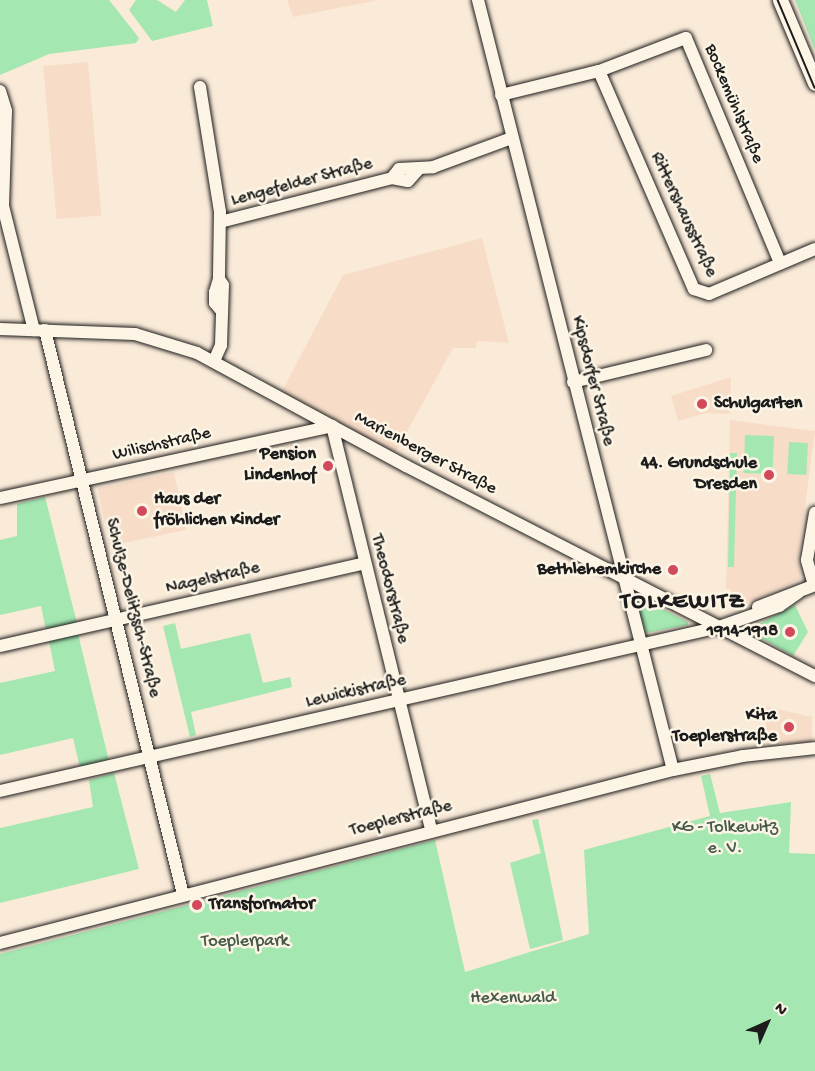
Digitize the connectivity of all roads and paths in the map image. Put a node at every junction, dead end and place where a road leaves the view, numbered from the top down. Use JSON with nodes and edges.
{"nodes":[{"id":1,"x":478,"y":0,"type":"edge"},
{"id":2,"x":780,"y":0,"type":"edge"},
{"id":3,"x":599,"y":71,"type":"junction"},
{"id":4,"x":815,"y":83,"type":"edge"},
{"id":5,"x":200,"y":87,"type":"dead end"},
{"id":6,"x":0,"y":91,"type":"edge"},
{"id":7,"x":501,"y":95,"type":"junction"},
{"id":8,"x":512,"y":138,"type":"junction"},
{"id":9,"x":3,"y":216,"type":"edge"},
{"id":10,"x":220,"y":222,"type":"junction"},
{"id":11,"x":815,"y":249,"type":"edge"},
{"id":12,"x":780,"y":263,"type":"junction"},
{"id":13,"x":0,"y":329,"type":"edge"},
{"id":14,"x":40,"y":330,"type":"junction"},
{"id":15,"x":706,"y":350,"type":"dead end"},
{"id":16,"x":214,"y":361,"type":"junction"},
{"id":17,"x":573,"y":382,"type":"junction"},
{"id":18,"x":332,"y":426,"type":"junction"},
{"id":19,"x":82,"y":482,"type":"junction"},
{"id":20,"x":0,"y":498,"type":"edge"},
{"id":21,"x":815,"y":513,"type":"edge"},
{"id":22,"x":364,"y":563,"type":"junction"},
{"id":23,"x":623,"y":578,"type":"junction"},
{"id":24,"x":815,"y":585,"type":"edge"},
{"id":25,"x":117,"y":620,"type":"junction"},
{"id":26,"x":719,"y":627,"type":"junction"},
{"id":27,"x":0,"y":646,"type":"edge"},
{"id":28,"x":640,"y":646,"type":"junction"},
{"id":29,"x":815,"y":676,"type":"edge"},
{"id":30,"x":400,"y":700,"type":"junction"},
{"id":31,"x":815,"y":748,"type":"edge"},
{"id":32,"x":151,"y":756,"type":"junction"},
{"id":33,"x":673,"y":770,"type":"junction"},
{"id":34,"x":0,"y":791,"type":"edge"},
{"id":35,"x":430,"y":830,"type":"junction"},
{"id":36,"x":183,"y":895,"type":"junction"},
{"id":37,"x":0,"y":943,"type":"edge"}],
"edges":[{"from":1,"to":7,"type":"street","name":"Kipsdorfer Straße"},
{"from":2,"to":4,"type":"main road"},
{"from":3,"to":7,"type":"street","name":"Bockemühlstraße"},
{"from":3,"to":12,"type":"street","name":"Rittershausstraße"},
{"from":3,"to":12,"type":"street","name":"Bockemühlstraße"},
{"from":5,"to":10,"type":"street"},
{"from":6,"to":9,"type":"street","name":"Schulze-Delitzsch-Straße"},
{"from":7,"to":8,"type":"street","name":"Kipsdorfer Straße"},
{"from":8,"to":10,"type":"street","name":"Lengefelder Straße"},
{"from":8,"to":17,"type":"street","name":"Kipsdorfer Straße"},
{"from":9,"to":14,"type":"street","name":"Schulze-Delitzsch-Straße"},
{"from":10,"to":16,"type":"street"},
{"from":11,"to":12,"type":"street","name":"Rittershausstraße"},
{"from":13,"to":14,"type":"street","name":"Marienberger Straße"},
{"from":14,"to":16,"type":"street","name":"Marienberger Straße"},
{"from":14,"to":19,"type":"street","name":"Schulze-Delitzsch-Straße"},
{"from":15,"to":17,"type":"street"},
{"from":16,"to":18,"type":"street","name":"Marienberger Straße"},
{"from":17,"to":23,"type":"street","name":"Kipsdorfer Straße"},
{"from":18,"to":19,"type":"street","name":"Wilischstraße"},
{"from":18,"to":22,"type":"street","name":"Theodorstraße"},
{"from":18,"to":23,"type":"street","name":"Marienberger Straße"},
{"from":19,"to":20,"type":"street","name":"Wilischstraße"},
{"from":19,"to":25,"type":"street","name":"Schulze-Delitzsch-Straße"},
{"from":21,"to":24,"type":"street"},
{"from":22,"to":25,"type":"street","name":"Nagelstraße"},
{"from":22,"to":30,"type":"street","name":"Theodorstraße"},
{"from":23,"to":26,"type":"street","name":"Marienberger Straße"},
{"from":23,"to":28,"type":"street","name":"Kipsdorfer Straße"},
{"from":24,"to":26,"type":"street","name":"Lewickistraße"},
{"from":25,"to":27,"type":"street","name":"Nagelstraße"},
{"from":25,"to":32,"type":"street","name":"Schulze-Delitzsch-Straße"},
{"from":26,"to":28,"type":"street","name":"Lewickistraße"},
{"from":26,"to":29,"type":"street","name":"Marienberger Straße"},
{"from":28,"to":30,"type":"street","name":"Lewickistraße"},
{"from":28,"to":33,"type":"street","name":"Kipsdorfer Straße"},
{"from":30,"to":32,"type":"street","name":"Lewickistraße"},
{"from":30,"to":35,"type":"street","name":"Theodorstraße"},
{"from":31,"to":33,"type":"street","name":"Toeplerstraße"},
{"from":32,"to":34,"type":"street","name":"Lewickistraße"},
{"from":32,"to":36,"type":"street","name":"Schulze-Delitzsch-Straße"},
{"from":33,"to":35,"type":"street","name":"Toeplerstraße"},
{"from":35,"to":36,"type":"street","name":"Toeplerstraße"},
{"from":36,"to":37,"type":"street","name":"Toeplerstraße"}]}
